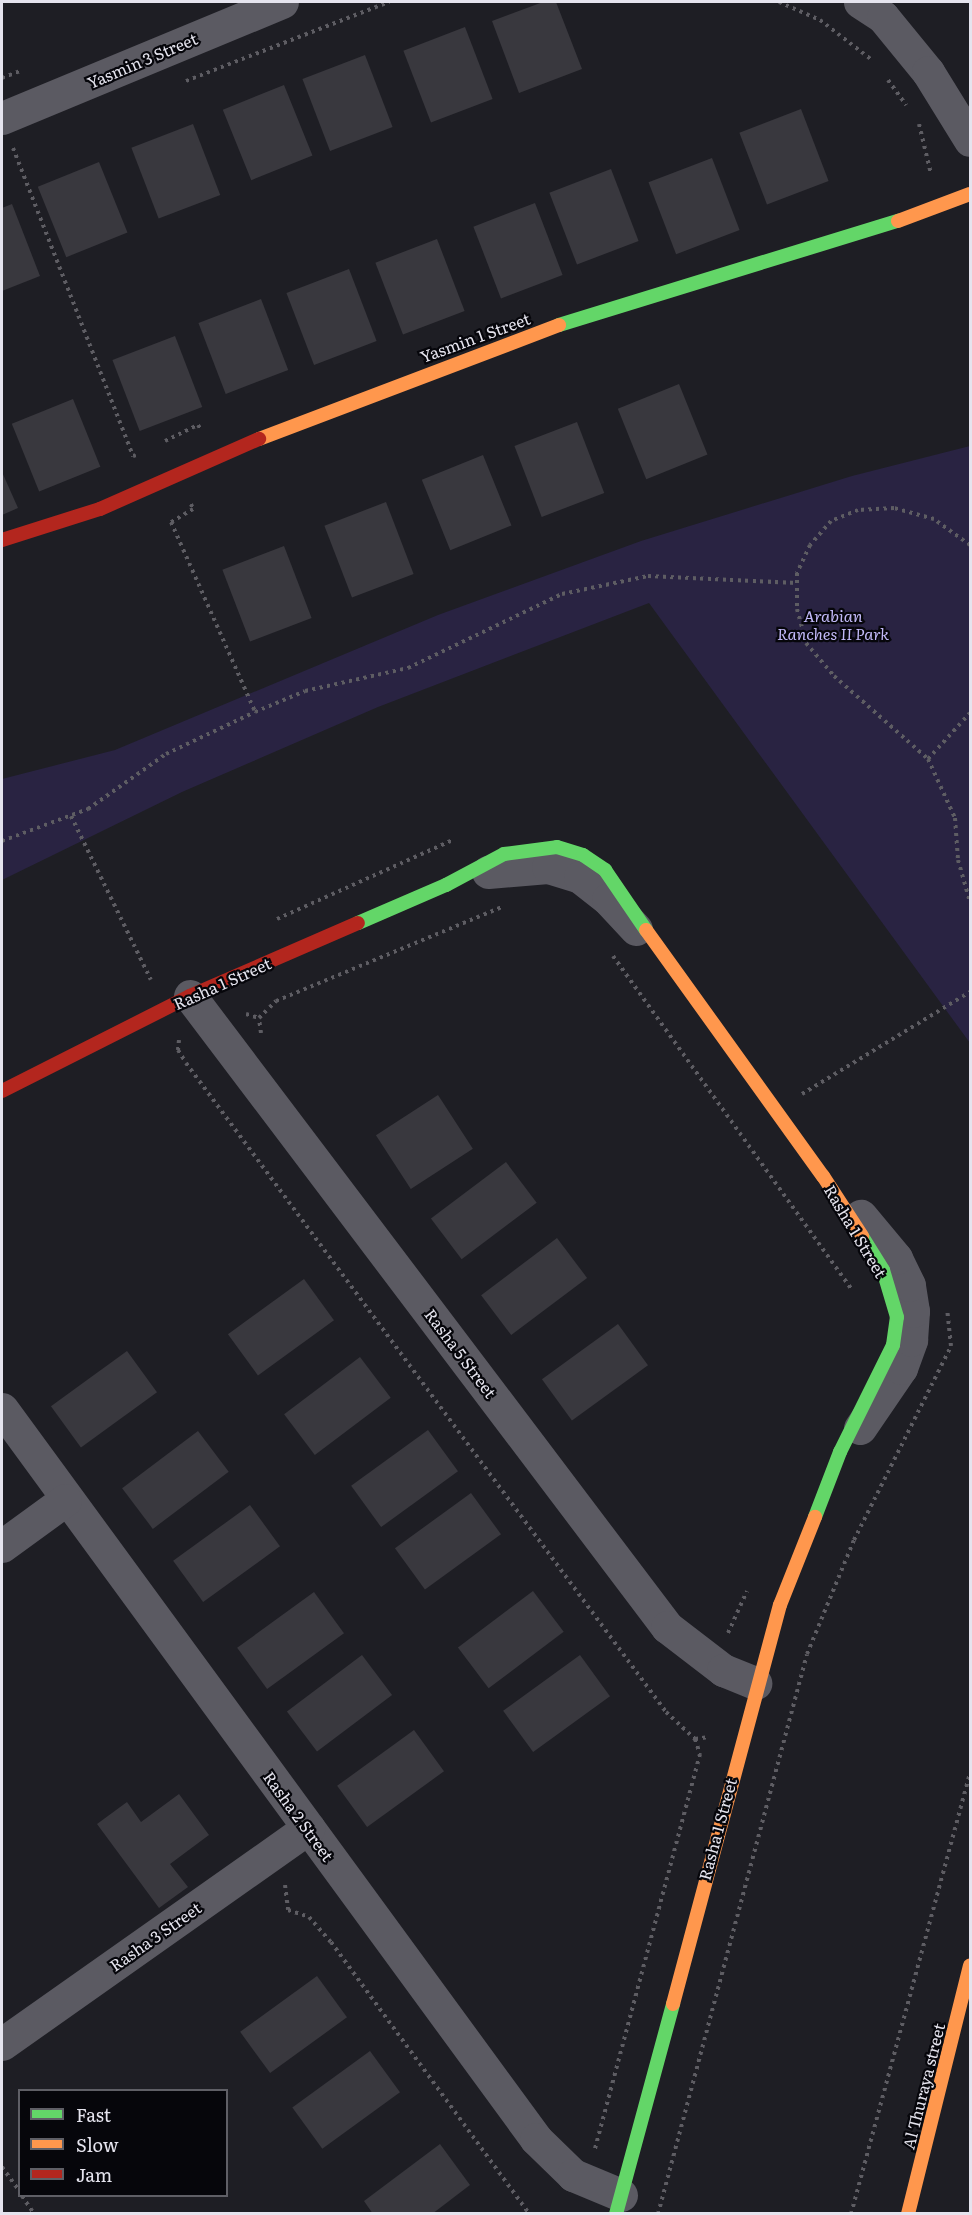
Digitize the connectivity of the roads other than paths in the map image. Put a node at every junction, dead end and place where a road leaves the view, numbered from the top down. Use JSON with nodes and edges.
{"nodes":[{"id":1,"x":282,"y":2,"type":"edge"},
{"id":2,"x":860,"y":2,"type":"edge"},
{"id":3,"x":7,"y":132,"type":"edge"},
{"id":4,"x":970,"y":140,"type":"edge"},
{"id":5,"x":970,"y":194,"type":"edge"},
{"id":6,"x":2,"y":540,"type":"edge"},
{"id":7,"x":446,"y":885,"type":"joint"},
{"id":8,"x":658,"y":952,"type":"joint"},
{"id":9,"x":178,"y":1002,"type":"junction"},
{"id":10,"x":2,"y":1091,"type":"edge"},
{"id":11,"x":823,"y":1176,"type":"joint"},
{"id":12,"x":2,"y":1409,"type":"edge"},
{"id":13,"x":840,"y":1452,"type":"joint"},
{"id":14,"x":65,"y":1500,"type":"junction"},
{"id":15,"x":2,"y":1546,"type":"edge"},
{"id":16,"x":756,"y":1683,"type":"junction"},
{"id":17,"x":308,"y":1828,"type":"junction"},
{"id":18,"x":970,"y":1966,"type":"edge"},
{"id":19,"x":2,"y":2044,"type":"edge"},
{"id":20,"x":619,"y":2204,"type":"edge"},
{"id":21,"x":908,"y":2214,"type":"edge"}],
"edges":[{"from":1,"to":3,"type":"street","name":"Yasmin 3 Street"},
{"from":2,"to":4,"type":"street"},
{"from":5,"to":6,"type":"street","name":"Yasmin 1 Street"},
{"from":7,"to":8,"type":"street","name":"Rasha 1 Street"},
{"from":7,"to":9,"type":"street","name":"Rasha 1 Street"},
{"from":8,"to":11,"type":"street","name":"Rasha 1 Street"},
{"from":9,"to":10,"type":"street","name":"Rasha 1 Street"},
{"from":9,"to":16,"type":"street","name":"Rasha 5 Street"},
{"from":11,"to":13,"type":"street","name":"Rasha 1 Street"},
{"from":12,"to":14,"type":"street","name":"Rasha 2 Street"},
{"from":13,"to":16,"type":"street","name":"Rasha 1 Street"},
{"from":14,"to":15,"type":"street"},
{"from":14,"to":17,"type":"street","name":"Rasha 2 Street"},
{"from":16,"to":20,"type":"street","name":"Rasha 1 Street"},
{"from":17,"to":19,"type":"street","name":"Rasha 3 Street"},
{"from":17,"to":20,"type":"street","name":"Rasha 2 Street"},
{"from":18,"to":21,"type":"street","name":"Al Thuraya street"}]}
